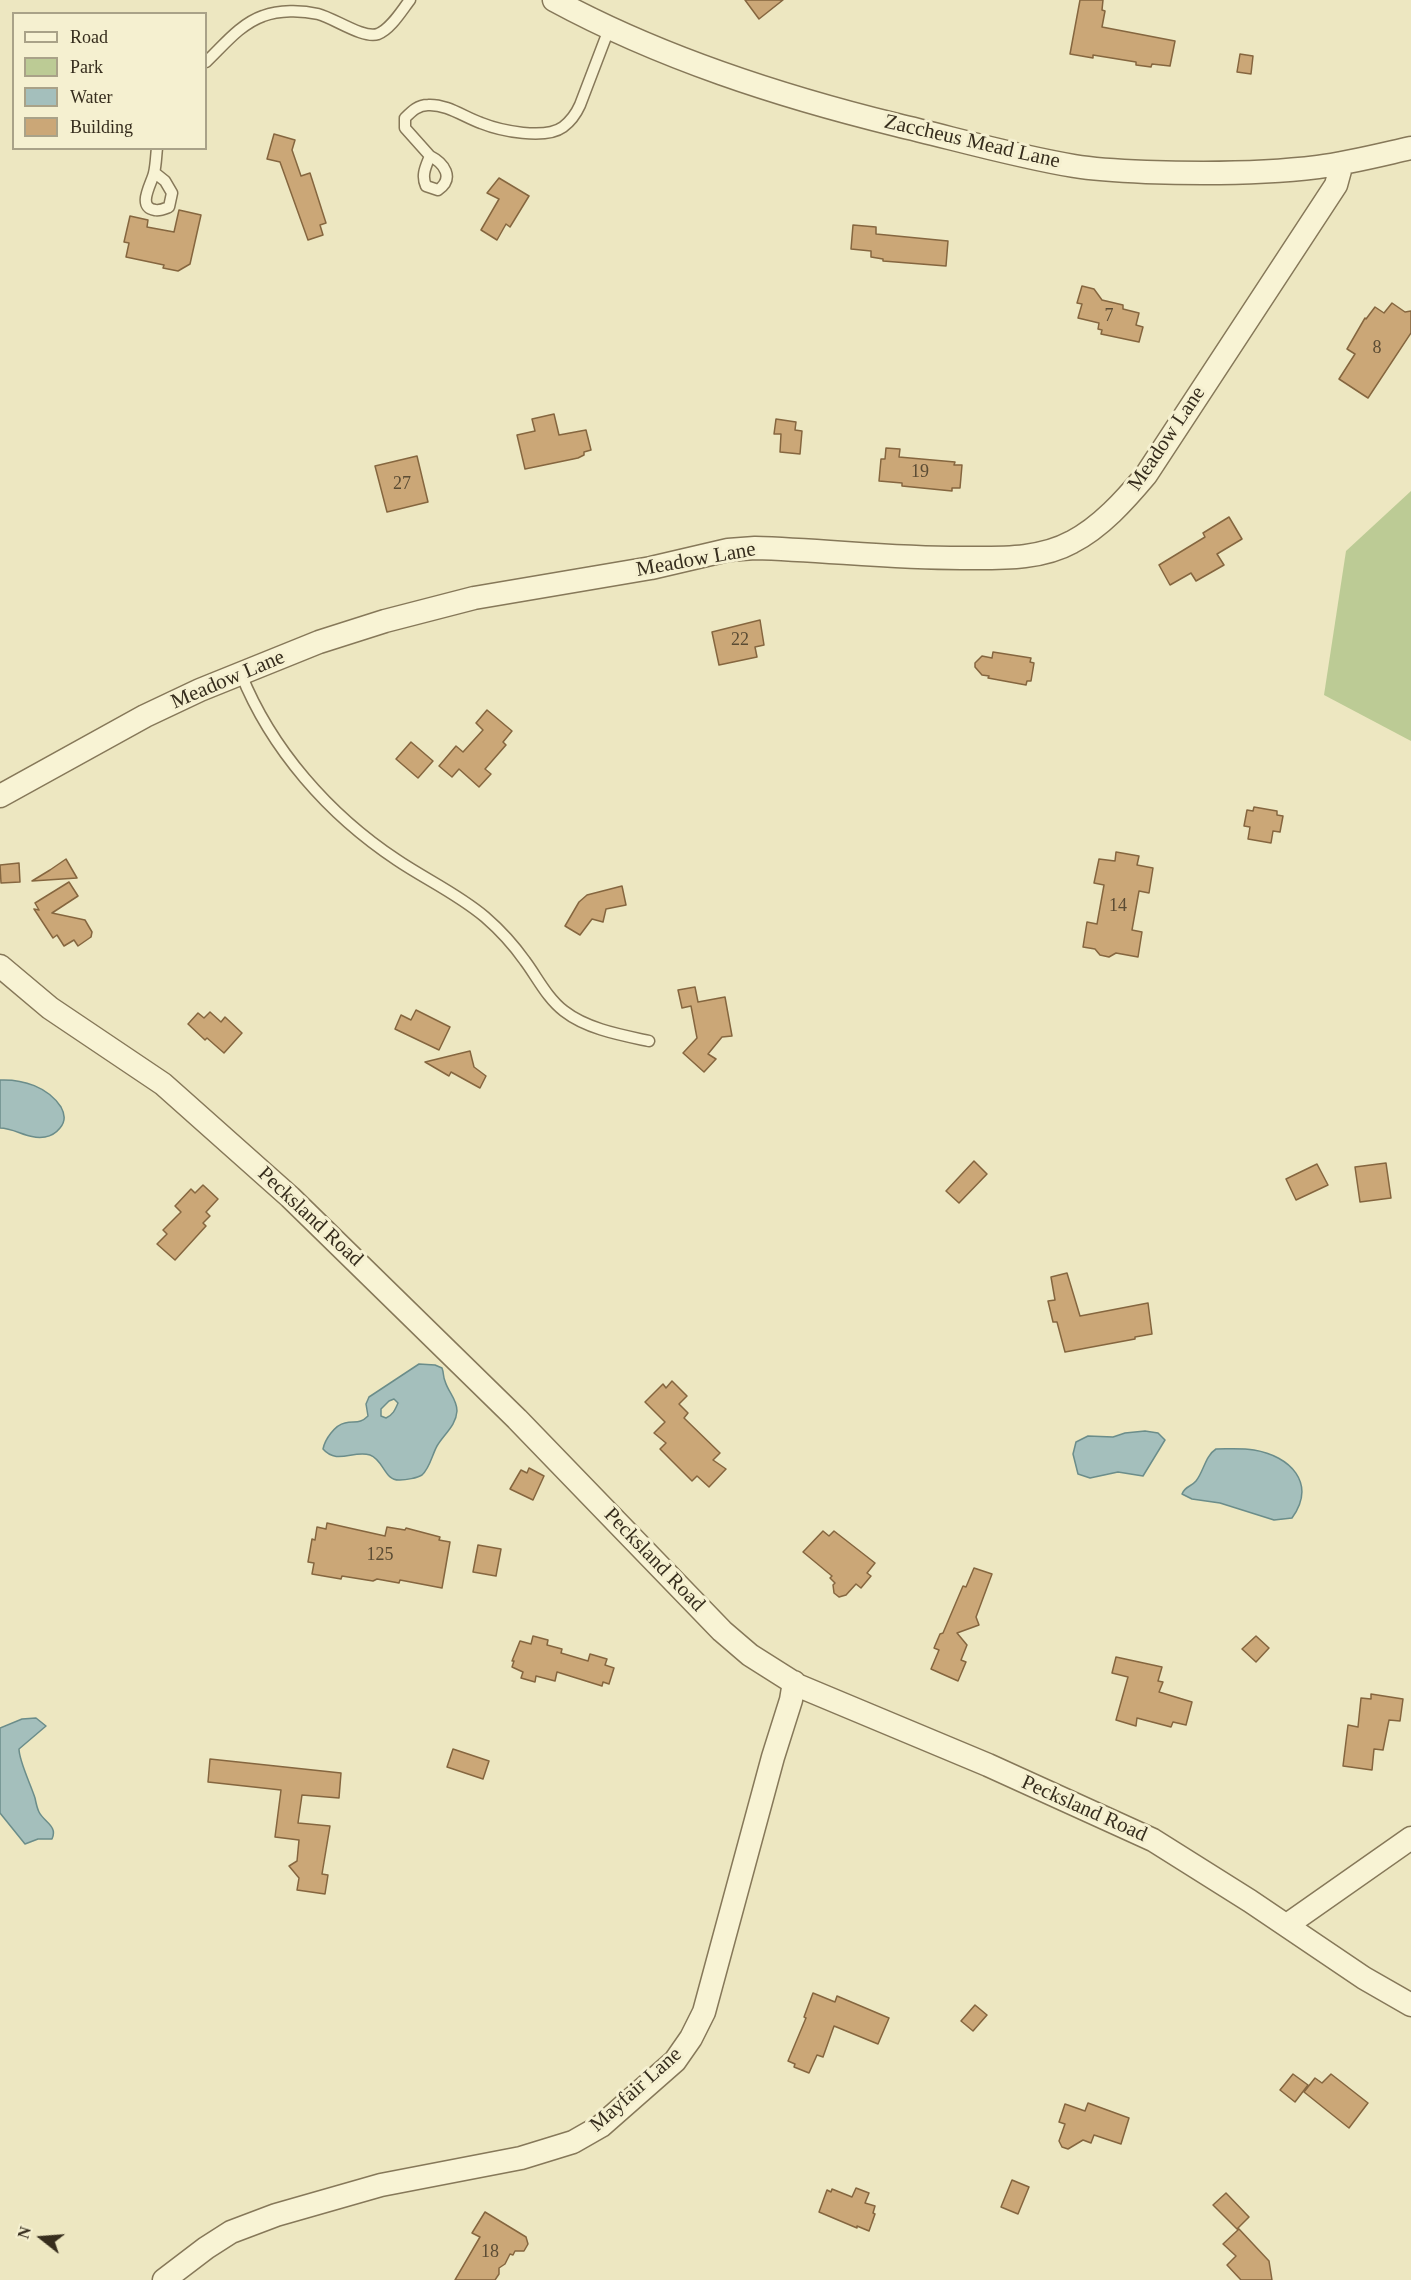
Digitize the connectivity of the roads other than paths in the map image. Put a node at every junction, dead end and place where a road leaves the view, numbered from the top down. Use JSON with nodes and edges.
{"nodes":[{"id":1,"x":410,"y":0,"type":"edge"},
{"id":2,"x":554,"y":0,"type":"edge"},
{"id":3,"x":609,"y":29,"type":"junction"},
{"id":4,"x":207,"y":61,"type":"edge"},
{"id":5,"x":1411,"y":148,"type":"edge"},
{"id":6,"x":157,"y":150,"type":"edge"},
{"id":7,"x":430,"y":156,"type":"dead end"},
{"id":8,"x":1342,"y":163,"type":"junction"},
{"id":9,"x":154,"y":172,"type":"dead end"},
{"id":10,"x":241,"y":674,"type":"junction"},
{"id":11,"x":0,"y":796,"type":"edge"},
{"id":12,"x":0,"y":966,"type":"edge"},
{"id":13,"x":649,"y":1041,"type":"dead end"},
{"id":14,"x":794,"y":1682,"type":"junction"},
{"id":15,"x":1411,"y":1838,"type":"edge"},
{"id":16,"x":1287,"y":1925,"type":"junction"},
{"id":17,"x":1411,"y":2006,"type":"edge"},
{"id":18,"x":164,"y":2280,"type":"edge"}],
"edges":[{"from":1,"to":4,"type":"lane"},
{"from":2,"to":3,"type":"street","name":"Zaccheus Mead Lane"},
{"from":3,"to":7,"type":"lane"},
{"from":3,"to":8,"type":"street","name":"Zaccheus Mead Lane"},
{"from":5,"to":8,"type":"street","name":"Zaccheus Mead Lane"},
{"from":6,"to":9,"type":"lane"},
{"from":8,"to":10,"type":"street","name":"Meadow Lane"},
{"from":10,"to":11,"type":"street","name":"Meadow Lane"},
{"from":10,"to":13,"type":"lane"},
{"from":12,"to":14,"type":"street","name":"Pecksland Road"},
{"from":14,"to":16,"type":"street","name":"Pecksland Road"},
{"from":14,"to":18,"type":"street","name":"Mayfair Lane"},
{"from":15,"to":16,"type":"street"},
{"from":16,"to":17,"type":"street","name":"Pecksland Road"}]}
